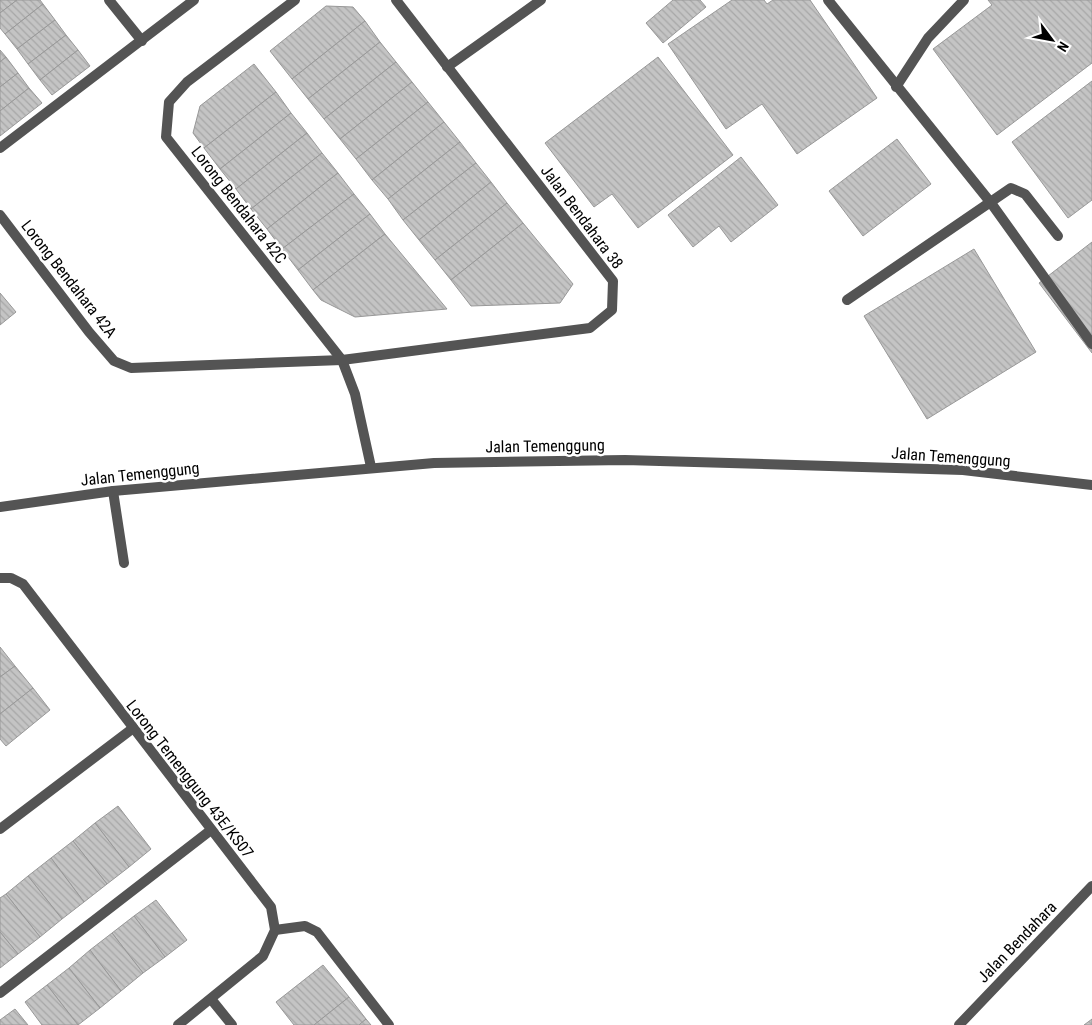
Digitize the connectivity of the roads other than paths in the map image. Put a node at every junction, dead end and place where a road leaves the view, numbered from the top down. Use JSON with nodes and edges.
{"nodes":[{"id":1,"x":109,"y":0,"type":"edge"},
{"id":2,"x":194,"y":0,"type":"edge"},
{"id":3,"x":295,"y":0,"type":"edge"},
{"id":4,"x":396,"y":0,"type":"edge"},
{"id":5,"x":541,"y":0,"type":"edge"},
{"id":6,"x":828,"y":0,"type":"edge"},
{"id":7,"x":964,"y":0,"type":"edge"},
{"id":8,"x":142,"y":41,"type":"junction"},
{"id":9,"x":447,"y":67,"type":"junction"},
{"id":10,"x":896,"y":87,"type":"junction"},
{"id":11,"x":0,"y":148,"type":"edge"},
{"id":12,"x":991,"y":203,"type":"junction"},
{"id":13,"x":0,"y":215,"type":"edge"},
{"id":14,"x":1058,"y":236,"type":"dead end"},
{"id":15,"x":847,"y":300,"type":"dead end"},
{"id":16,"x":1092,"y":344,"type":"edge"},
{"id":17,"x":342,"y":360,"type":"junction"},
{"id":18,"x":114,"y":362,"type":"joint"},
{"id":19,"x":371,"y":467,"type":"junction"},
{"id":20,"x":1092,"y":485,"type":"edge"},
{"id":21,"x":113,"y":491,"type":"junction"},
{"id":22,"x":0,"y":507,"type":"edge"},
{"id":23,"x":124,"y":562,"type":"dead end"},
{"id":24,"x":0,"y":578,"type":"edge"},
{"id":25,"x":132,"y":729,"type":"junction"},
{"id":26,"x":0,"y":829,"type":"edge"},
{"id":27,"x":211,"y":830,"type":"junction"},
{"id":28,"x":1092,"y":886,"type":"edge"},
{"id":29,"x":275,"y":930,"type":"junction"},
{"id":30,"x":0,"y":993,"type":"edge"},
{"id":31,"x":211,"y":999,"type":"junction"},
{"id":32,"x":963,"y":1023,"type":"edge"},
{"id":33,"x":178,"y":1025,"type":"edge"},
{"id":34,"x":232,"y":1025,"type":"edge"},
{"id":35,"x":389,"y":1025,"type":"edge"}],
"edges":[{"from":1,"to":8,"type":"street"},
{"from":2,"to":8,"type":"street"},
{"from":3,"to":17,"type":"street","name":"Lorong Bendahara 42C"},
{"from":4,"to":9,"type":"street","name":"Jalan Bendahara 38"},
{"from":5,"to":9,"type":"street"},
{"from":6,"to":10,"type":"street"},
{"from":7,"to":10,"type":"street"},
{"from":8,"to":11,"type":"street"},
{"from":9,"to":17,"type":"street","name":"Jalan Bendahara 38"},
{"from":10,"to":12,"type":"street"},
{"from":12,"to":14,"type":"street"},
{"from":12,"to":15,"type":"street"},
{"from":12,"to":16,"type":"street"},
{"from":13,"to":18,"type":"street","name":"Lorong Bendahara 42A"},
{"from":17,"to":18,"type":"street","name":"Jalan Bendahara 38"},
{"from":17,"to":19,"type":"street","name":"Lorong Bendahara 42C"},
{"from":19,"to":20,"type":"street","name":"Jalan Temenggung"},
{"from":19,"to":21,"type":"street","name":"Jalan Temenggung"},
{"from":21,"to":22,"type":"street","name":"Jalan Temenggung"},
{"from":21,"to":23,"type":"street"},
{"from":24,"to":25,"type":"street","name":"Lorong Temenggung 43E/KS07"},
{"from":25,"to":26,"type":"street"},
{"from":25,"to":27,"type":"street","name":"Lorong Temenggung 43E/KS07"},
{"from":27,"to":29,"type":"street","name":"Lorong Temenggung 43E/KS07"},
{"from":27,"to":30,"type":"street"},
{"from":28,"to":32,"type":"street","name":"Jalan Bendahara"},
{"from":29,"to":31,"type":"street"},
{"from":29,"to":35,"type":"street"},
{"from":31,"to":33,"type":"street"},
{"from":31,"to":34,"type":"street"}]}
